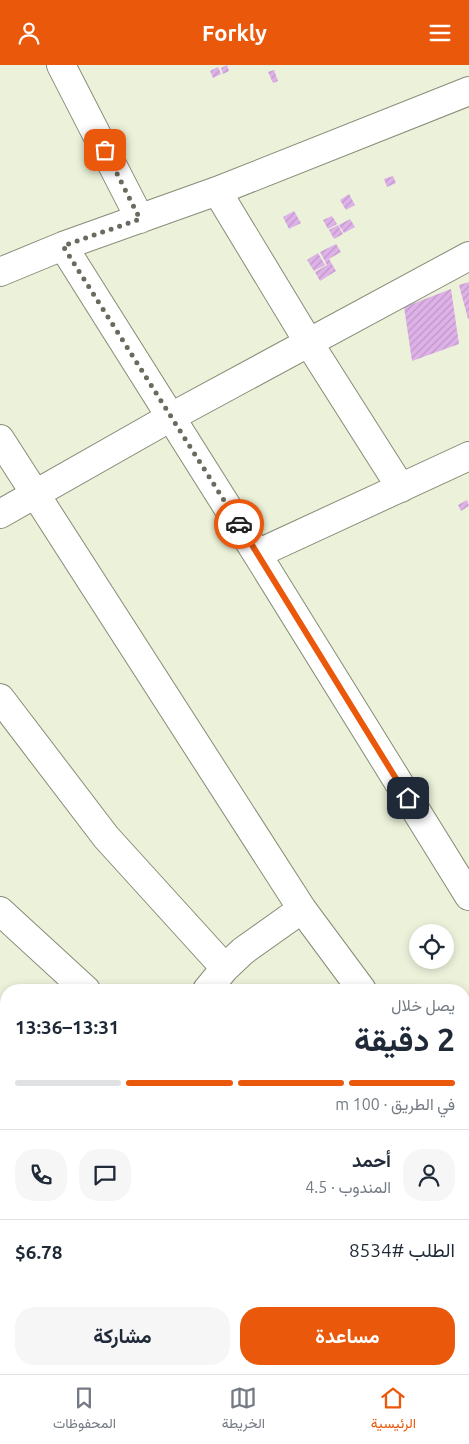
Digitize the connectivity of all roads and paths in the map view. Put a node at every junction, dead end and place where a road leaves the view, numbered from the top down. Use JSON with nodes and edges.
{"nodes":[{"id":1,"x":61,"y":65,"type":"edge"},
{"id":2,"x":469,"y":91,"type":"edge"},
{"id":3,"x":217,"y":191,"type":"junction"},
{"id":4,"x":140,"y":219,"type":"junction"},
{"id":5,"x":63,"y":246,"type":"junction"},
{"id":6,"x":469,"y":256,"type":"edge"},
{"id":7,"x":0,"y":272,"type":"edge"},
{"id":8,"x":309,"y":343,"type":"junction"},
{"id":9,"x":172,"y":417,"type":"junction"},
{"id":10,"x":0,"y":439,"type":"edge"},
{"id":11,"x":469,"y":456,"type":"edge"},
{"id":12,"x":401,"y":488,"type":"junction"},
{"id":13,"x":36,"y":495,"type":"junction"},
{"id":14,"x":0,"y":514,"type":"edge"},
{"id":15,"x":257,"y":554,"type":"junction"},
{"id":16,"x":0,"y":698,"type":"edge"},
{"id":17,"x":469,"y":896,"type":"edge"},
{"id":18,"x":302,"y":909,"type":"junction"},
{"id":19,"x":0,"y":911,"type":"edge"},
{"id":20,"x":225,"y":968,"type":"junction"},
{"id":21,"x":79,"y":984,"type":"edge"},
{"id":22,"x":212,"y":984,"type":"edge"},
{"id":23,"x":358,"y":984,"type":"edge"}],
"edges":[{"from":1,"to":4,"type":"street"},
{"from":2,"to":3,"type":"street"},
{"from":3,"to":4,"type":"street"},
{"from":3,"to":8,"type":"street"},
{"from":4,"to":5,"type":"street"},
{"from":5,"to":7,"type":"street"},
{"from":5,"to":9,"type":"street"},
{"from":6,"to":8,"type":"street"},
{"from":8,"to":9,"type":"street"},
{"from":8,"to":12,"type":"street"},
{"from":9,"to":13,"type":"street"},
{"from":9,"to":15,"type":"street"},
{"from":10,"to":13,"type":"street"},
{"from":11,"to":12,"type":"street"},
{"from":12,"to":15,"type":"street"},
{"from":13,"to":14,"type":"street"},
{"from":13,"to":18,"type":"street"},
{"from":15,"to":17,"type":"street"},
{"from":16,"to":20,"type":"street"},
{"from":18,"to":20,"type":"street"},
{"from":18,"to":23,"type":"street"},
{"from":19,"to":21,"type":"street"},
{"from":20,"to":22,"type":"street"}]}
